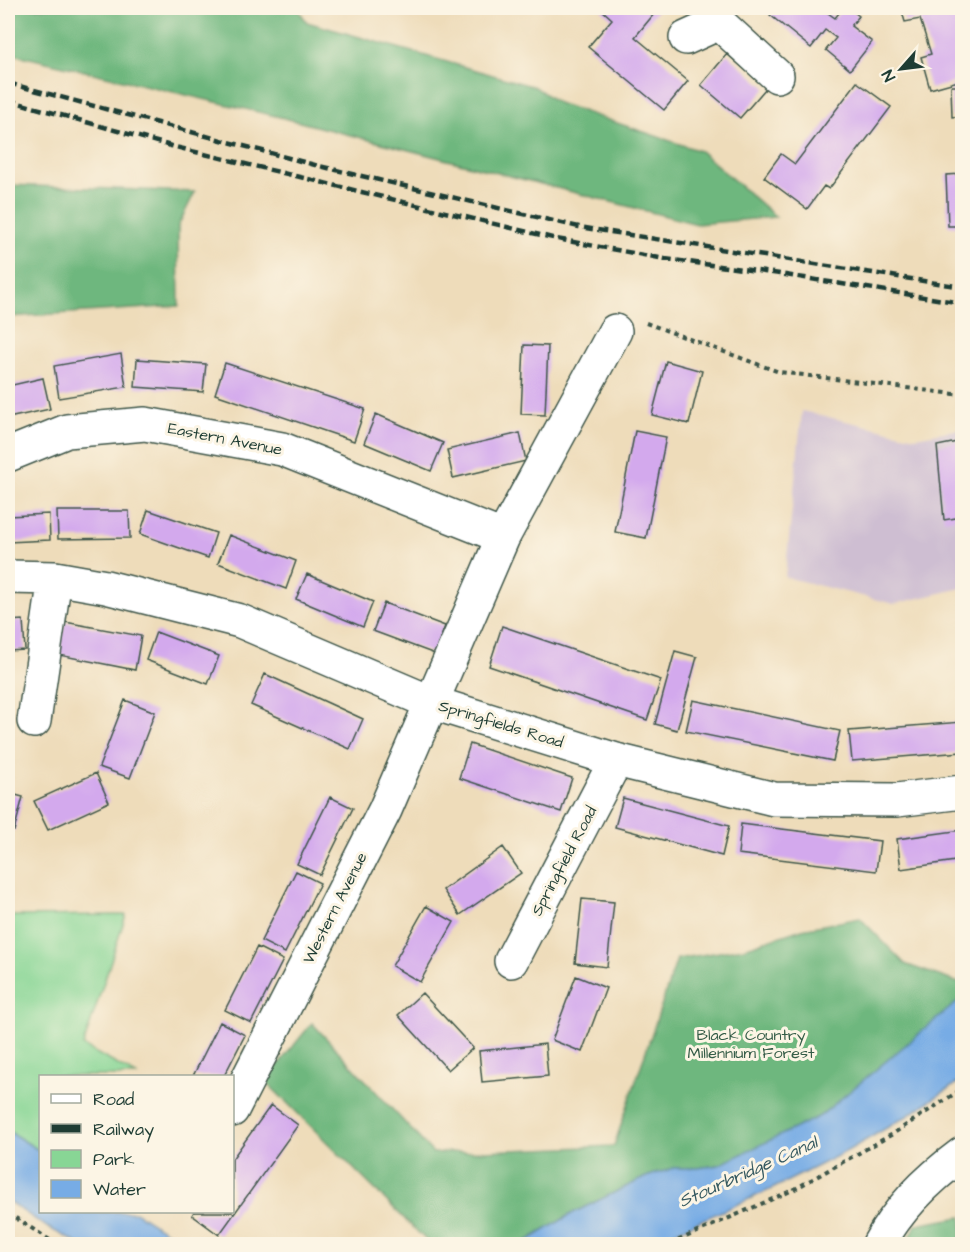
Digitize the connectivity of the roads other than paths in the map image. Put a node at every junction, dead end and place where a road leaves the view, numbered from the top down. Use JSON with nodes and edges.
{"nodes":[{"id":1,"x":723,"y":15,"type":"edge"},
{"id":2,"x":686,"y":38,"type":"dead end"},
{"id":3,"x":777,"y":76,"type":"dead end"},
{"id":4,"x":615,"y":331,"type":"road end"},
{"id":5,"x":8,"y":455,"type":"edge"},
{"id":6,"x":503,"y":537,"type":"junction"},
{"id":7,"x":8,"y":577,"type":"edge"},
{"id":8,"x":55,"y":578,"type":"junction"},
{"id":9,"x":430,"y":702,"type":"junction"},
{"id":10,"x":34,"y":721,"type":"dead end"},
{"id":11,"x":616,"y":760,"type":"junction"},
{"id":12,"x":963,"y":792,"type":"edge"},
{"id":13,"x":511,"y":961,"type":"dead end"},
{"id":14,"x":234,"y":1106,"type":"edge"},
{"id":15,"x":963,"y":1154,"type":"edge"},
{"id":16,"x":879,"y":1245,"type":"edge"}],
"edges":[{"from":1,"to":2,"type":"street"},
{"from":1,"to":3,"type":"street"},
{"from":4,"to":6,"type":"street"},
{"from":5,"to":6,"type":"street","name":"Eastern Avenue"},
{"from":6,"to":9,"type":"street"},
{"from":7,"to":8,"type":"street","name":"Springfields Road"},
{"from":8,"to":9,"type":"street","name":"Springfields Road"},
{"from":8,"to":10,"type":"street"},
{"from":9,"to":11,"type":"street","name":"Springfields Road"},
{"from":9,"to":14,"type":"street","name":"Western Avenue"},
{"from":11,"to":12,"type":"street","name":"Springfields Road"},
{"from":11,"to":13,"type":"street","name":"Springfield Road"},
{"from":15,"to":16,"type":"street"}]}
